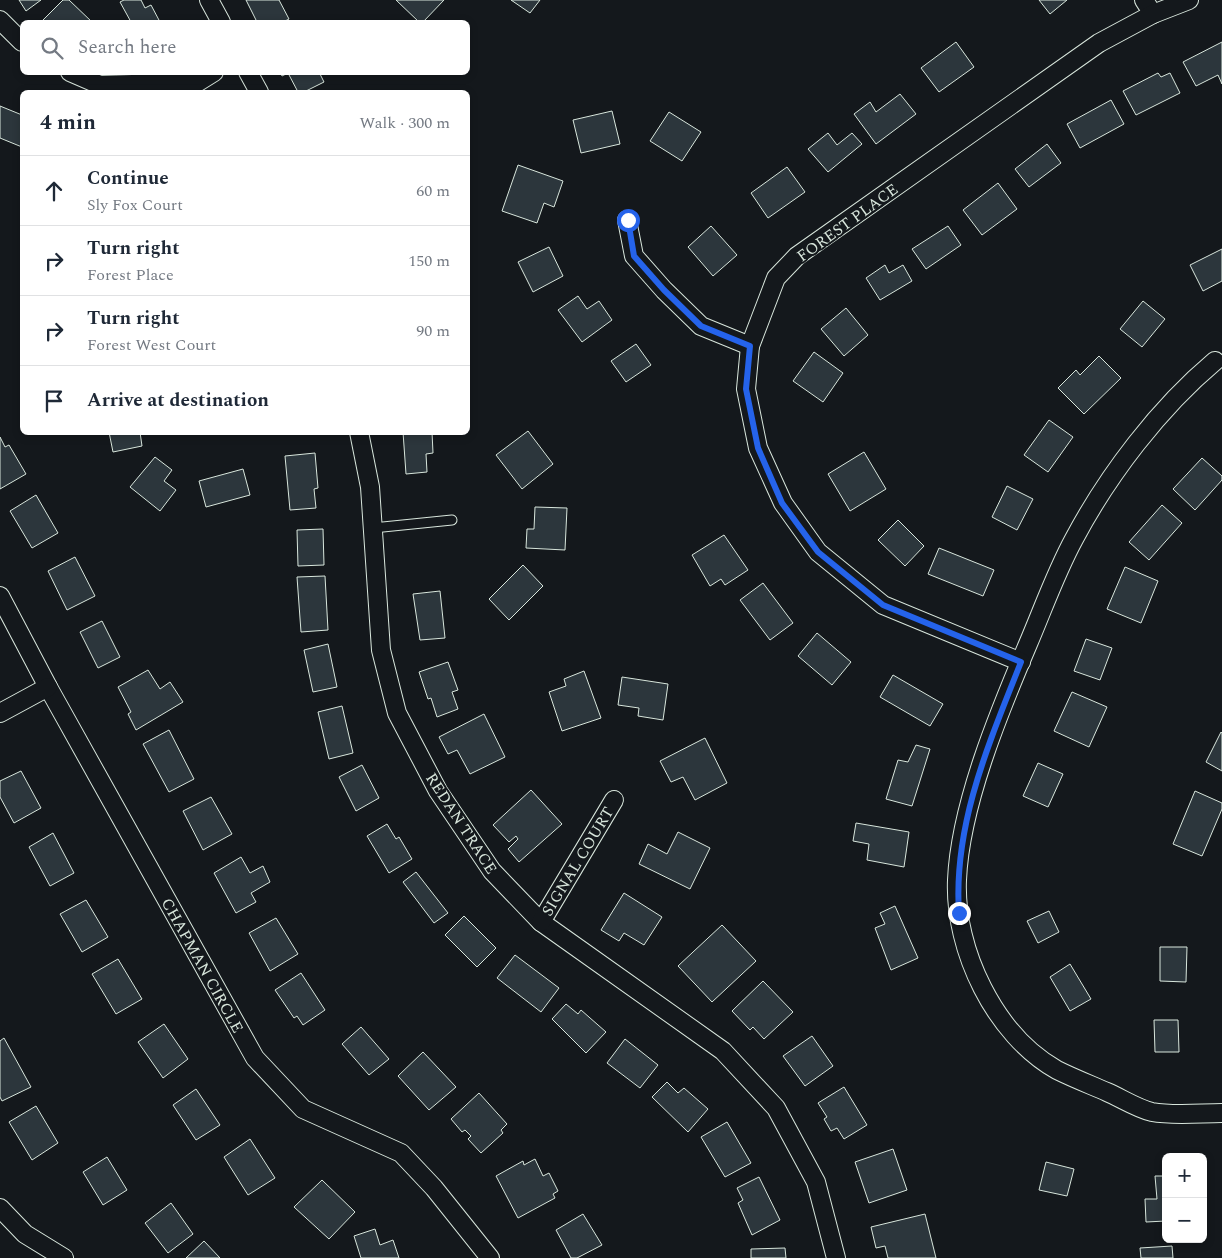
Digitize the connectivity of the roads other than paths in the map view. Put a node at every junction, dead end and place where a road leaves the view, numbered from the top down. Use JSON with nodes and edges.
{"nodes":[{"id":1,"x":209,"y":0,"type":"edge"},
{"id":2,"x":1189,"y":0,"type":"edge"},
{"id":3,"x":1148,"y":7,"type":"edge"},
{"id":4,"x":0,"y":20,"type":"edge"},
{"id":5,"x":220,"y":20,"type":"edge"},
{"id":6,"x":20,"y":40,"type":"edge"},
{"id":7,"x":77,"y":75,"type":"edge"},
{"id":8,"x":209,"y":75,"type":"edge"},
{"id":9,"x":250,"y":75,"type":"edge"},
{"id":10,"x":258,"y":90,"type":"edge"},
{"id":11,"x":628,"y":220,"type":"dead end"},
{"id":12,"x":750,"y":346,"type":"junction"},
{"id":13,"x":1216,"y":362,"type":"dead end"},
{"id":14,"x":360,"y":435,"type":"edge"},
{"id":15,"x":452,"y":520,"type":"dead end"},
{"id":16,"x":373,"y":528,"type":"junction"},
{"id":17,"x":0,"y":596,"type":"edge"},
{"id":18,"x":1021,"y":662,"type":"junction"},
{"id":19,"x":48,"y":687,"type":"junction"},
{"id":20,"x":0,"y":713,"type":"edge"},
{"id":21,"x":614,"y":800,"type":"dead end"},
{"id":22,"x":541,"y":922,"type":"junction"},
{"id":23,"x":1222,"y":1113,"type":"edge"},
{"id":24,"x":0,"y":1208,"type":"edge"},
{"id":25,"x":64,"y":1258,"type":"edge"},
{"id":26,"x":490,"y":1258,"type":"edge"},
{"id":27,"x":836,"y":1258,"type":"edge"}],
"edges":[{"from":1,"to":5,"type":"street"},
{"from":2,"to":3,"type":"street","name":"FOREST PLACE"},
{"from":3,"to":12,"type":"street","name":"FOREST PLACE"},
{"from":4,"to":6,"type":"street"},
{"from":7,"to":8,"type":"street"},
{"from":9,"to":10,"type":"street"},
{"from":11,"to":12,"type":"street"},
{"from":12,"to":18,"type":"street","name":"FOREST PLACE"},
{"from":13,"to":18,"type":"street"},
{"from":14,"to":16,"type":"street","name":"REDAN TRACE"},
{"from":15,"to":16,"type":"lane"},
{"from":16,"to":22,"type":"street","name":"REDAN TRACE"},
{"from":17,"to":19,"type":"street","name":"CHAPMAN CIRCLE"},
{"from":18,"to":23,"type":"street"},
{"from":19,"to":20,"type":"street"},
{"from":19,"to":26,"type":"street","name":"CHAPMAN CIRCLE"},
{"from":21,"to":22,"type":"street","name":"SIGNAL COURT"},
{"from":22,"to":27,"type":"street","name":"REDAN TRACE"},
{"from":24,"to":25,"type":"street"}]}
